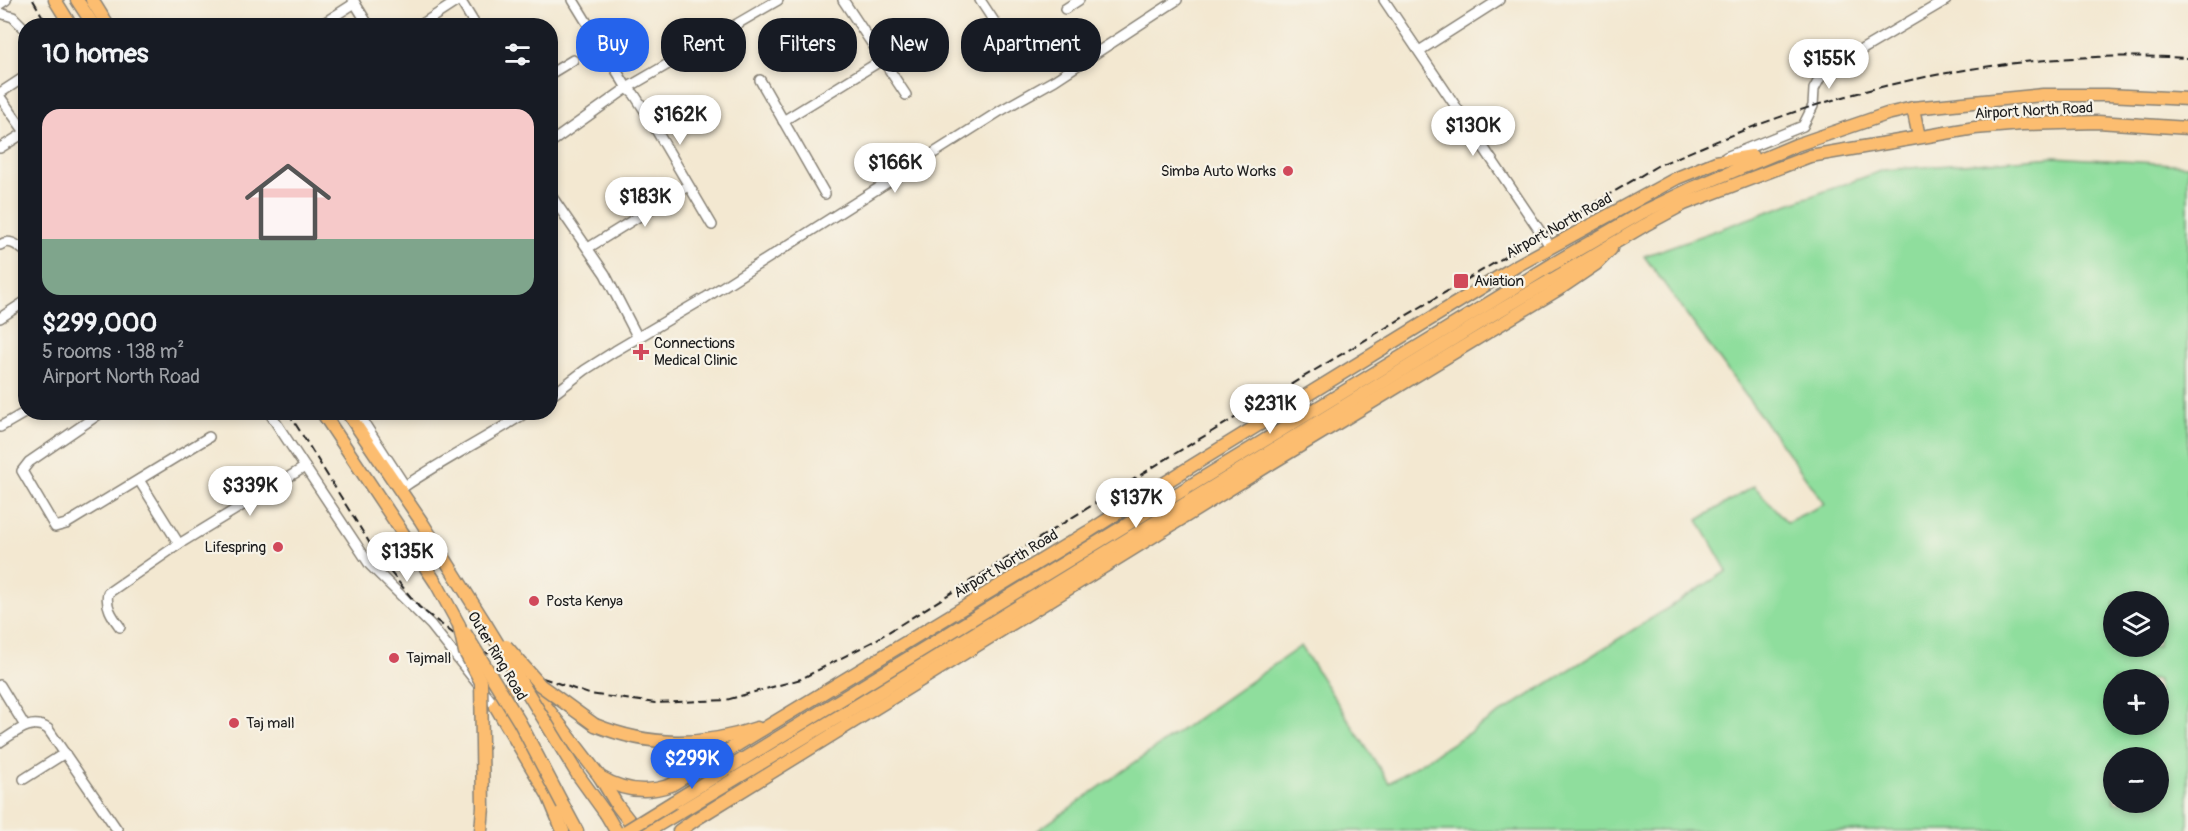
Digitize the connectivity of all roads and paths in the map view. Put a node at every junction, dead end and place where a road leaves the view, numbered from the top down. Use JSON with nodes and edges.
{"nodes":[{"id":1,"x":6,"y":0,"type":"edge"},
{"id":2,"x":55,"y":0,"type":"edge"},
{"id":3,"x":78,"y":0,"type":"edge"},
{"id":4,"x":92,"y":0,"type":"edge"},
{"id":5,"x":459,"y":0,"type":"edge"},
{"id":6,"x":573,"y":0,"type":"edge"},
{"id":7,"x":778,"y":0,"type":"edge"},
{"id":8,"x":843,"y":0,"type":"edge"},
{"id":9,"x":980,"y":0,"type":"edge"},
{"id":10,"x":1079,"y":0,"type":"edge"},
{"id":11,"x":1176,"y":0,"type":"edge"},
{"id":12,"x":1384,"y":0,"type":"edge"},
{"id":13,"x":1499,"y":0,"type":"edge"},
{"id":14,"x":1946,"y":0,"type":"edge"},
{"id":15,"x":354,"y":2,"type":"edge"},
{"id":16,"x":0,"y":4,"type":"edge"},
{"id":17,"x":1065,"y":9,"type":"dead end"},
{"id":18,"x":0,"y":13,"type":"edge"},
{"id":19,"x":66,"y":18,"type":"edge"},
{"id":20,"x":89,"y":18,"type":"edge"},
{"id":21,"x":103,"y":18,"type":"edge"},
{"id":22,"x":331,"y":18,"type":"edge"},
{"id":23,"x":364,"y":18,"type":"edge"},
{"id":24,"x":431,"y":18,"type":"edge"},
{"id":25,"x":471,"y":18,"type":"edge"},
{"id":26,"x":992,"y":18,"type":"edge"},
{"id":27,"x":18,"y":22,"type":"edge"},
{"id":28,"x":869,"y":40,"type":"edge"},
{"id":29,"x":1419,"y":51,"type":"junction"},
{"id":30,"x":573,"y":60,"type":"dead end"},
{"id":31,"x":869,"y":68,"type":"edge"},
{"id":32,"x":558,"y":69,"type":"edge"},
{"id":33,"x":890,"y":72,"type":"edge"},
{"id":34,"x":760,"y":80,"type":"dead end"},
{"id":35,"x":18,"y":82,"type":"edge"},
{"id":36,"x":627,"y":88,"type":"junction"},
{"id":37,"x":0,"y":95,"type":"edge"},
{"id":38,"x":906,"y":95,"type":"dead end"},
{"id":39,"x":2188,"y":99,"type":"edge"},
{"id":40,"x":1913,"y":108,"type":"junction"},
{"id":41,"x":18,"y":122,"type":"edge"},
{"id":42,"x":783,"y":122,"type":"junction"},
{"id":43,"x":2188,"y":128,"type":"edge"},
{"id":44,"x":18,"y":136,"type":"edge"},
{"id":45,"x":558,"y":137,"type":"edge"},
{"id":46,"x":1919,"y":137,"type":"junction"},
{"id":47,"x":0,"y":148,"type":"edge"},
{"id":48,"x":1771,"y":155,"type":"junction"},
{"id":49,"x":1716,"y":162,"type":"junction"},
{"id":50,"x":688,"y":186,"type":"junction"},
{"id":51,"x":825,"y":194,"type":"dead end"},
{"id":52,"x":558,"y":205,"type":"edge"},
{"id":53,"x":712,"y":225,"type":"dead end"},
{"id":54,"x":1616,"y":242,"type":"junction"},
{"id":55,"x":0,"y":245,"type":"edge"},
{"id":56,"x":18,"y":246,"type":"edge"},
{"id":57,"x":1550,"y":246,"type":"junction"},
{"id":58,"x":588,"y":248,"type":"junction"},
{"id":59,"x":18,"y":306,"type":"edge"},
{"id":60,"x":0,"y":318,"type":"edge"},
{"id":61,"x":638,"y":338,"type":"junction"},
{"id":62,"x":558,"y":391,"type":"edge"},
{"id":63,"x":18,"y":417,"type":"edge"},
{"id":64,"x":92,"y":420,"type":"edge"},
{"id":65,"x":274,"y":420,"type":"edge"},
{"id":66,"x":327,"y":420,"type":"edge"},
{"id":67,"x":352,"y":420,"type":"edge"},
{"id":68,"x":362,"y":420,"type":"edge"},
{"id":69,"x":515,"y":420,"type":"edge"},
{"id":70,"x":0,"y":427,"type":"edge"},
{"id":71,"x":209,"y":437,"type":"dead end"},
{"id":72,"x":305,"y":467,"type":"junction"},
{"id":73,"x":139,"y":480,"type":"junction"},
{"id":74,"x":1088,"y":532,"type":"junction"},
{"id":75,"x":179,"y":544,"type":"junction"},
{"id":76,"x":991,"y":608,"type":"junction"},
{"id":77,"x":485,"y":623,"type":"junction"},
{"id":78,"x":459,"y":625,"type":"junction"},
{"id":79,"x":120,"y":627,"type":"dead end"},
{"id":80,"x":0,"y":685,"type":"edge"},
{"id":81,"x":849,"y":703,"type":"junction"},
{"id":82,"x":496,"y":706,"type":"junction"},
{"id":83,"x":776,"y":722,"type":"junction"},
{"id":84,"x":25,"y":726,"type":"junction"},
{"id":85,"x":0,"y":742,"type":"edge"},
{"id":86,"x":65,"y":753,"type":"junction"},
{"id":87,"x":600,"y":777,"type":"junction"},
{"id":88,"x":24,"y":779,"type":"dead end"},
{"id":89,"x":548,"y":795,"type":"junction"},
{"id":90,"x":118,"y":831,"type":"edge"},
{"id":91,"x":481,"y":831,"type":"edge"},
{"id":92,"x":557,"y":831,"type":"edge"},
{"id":93,"x":564,"y":831,"type":"edge"},
{"id":94,"x":577,"y":831,"type":"edge"},
{"id":95,"x":616,"y":831,"type":"edge"},
{"id":96,"x":626,"y":831,"type":"edge"},
{"id":97,"x":637,"y":831,"type":"edge"},
{"id":98,"x":648,"y":831,"type":"edge"},
{"id":99,"x":679,"y":831,"type":"edge"}],
"edges":[{"from":1,"to":16,"type":"street"},
{"from":2,"to":19,"type":"main road"},
{"from":3,"to":20,"type":"main road"},
{"from":4,"to":21,"type":"main road"},
{"from":5,"to":24,"type":"street"},
{"from":5,"to":25,"type":"street"},
{"from":6,"to":36,"type":"street"},
{"from":7,"to":36,"type":"street"},
{"from":8,"to":28,"type":"street"},
{"from":9,"to":26,"type":"street"},
{"from":10,"to":17,"type":"street"},
{"from":11,"to":61,"type":"street"},
{"from":12,"to":29,"type":"street"},
{"from":13,"to":29,"type":"street"},
{"from":14,"to":49,"type":"street"},
{"from":15,"to":22,"type":"street"},
{"from":15,"to":23,"type":"street"},
{"from":18,"to":27,"type":"street"},
{"from":29,"to":57,"type":"street"},
{"from":30,"to":32,"type":"street"},
{"from":31,"to":42,"type":"street"},
{"from":33,"to":38,"type":"street"},
{"from":34,"to":42,"type":"street"},
{"from":35,"to":37,"type":"street"},
{"from":36,"to":45,"type":"street"},
{"from":36,"to":50,"type":"street"},
{"from":37,"to":41,"type":"street"},
{"from":39,"to":40,"type":"main road","name":"Airport North Road"},
{"from":40,"to":46,"type":"main road"},
{"from":40,"to":48,"type":"main road","name":"Airport North Road"},
{"from":42,"to":51,"type":"street"},
{"from":43,"to":46,"type":"main road","name":"Airport North Road"},
{"from":44,"to":47,"type":"street"},
{"from":46,"to":54,"type":"main road","name":"Airport North Road"},
{"from":48,"to":49,"type":"main road","name":"Airport North Road"},
{"from":48,"to":76,"type":"main road","name":"Airport North Road"},
{"from":49,"to":57,"type":"main road","name":"Airport North Road"},
{"from":50,"to":53,"type":"street"},
{"from":50,"to":58,"type":"street"},
{"from":52,"to":58,"type":"street"},
{"from":54,"to":81,"type":"main road","name":"Airport North Road"},
{"from":54,"to":99,"type":"main road","name":"Airport North Road"},
{"from":55,"to":56,"type":"street"},
{"from":57,"to":74,"type":"main road","name":"Airport North Road"},
{"from":58,"to":61,"type":"street"},
{"from":59,"to":60,"type":"street"},
{"from":61,"to":62,"type":"street"},
{"from":63,"to":70,"type":"street"},
{"from":64,"to":73,"type":"street"},
{"from":65,"to":72,"type":"street"},
{"from":66,"to":78,"type":"main road","name":"Outer Ring Road"},
{"from":67,"to":77,"type":"main road","name":"Outer Ring Road"},
{"from":68,"to":69,"type":"street"},
{"from":71,"to":73,"type":"street"},
{"from":72,"to":75,"type":"street"},
{"from":72,"to":82,"type":"street"},
{"from":73,"to":75,"type":"street"},
{"from":74,"to":76,"type":"main road"},
{"from":74,"to":83,"type":"main road","name":"Airport North Road"},
{"from":75,"to":79,"type":"street"},
{"from":76,"to":81,"type":"main road","name":"Airport North Road"},
{"from":77,"to":83,"type":"main road","bridge":true},
{"from":77,"to":95,"type":"main road","name":"Outer Ring Road","bridge":true},
{"from":78,"to":91,"type":"main road","bridge":true},
{"from":78,"to":94,"type":"main road","name":"Outer Ring Road","bridge":true},
{"from":80,"to":84,"type":"street"},
{"from":81,"to":96,"type":"main road","name":"Airport North Road","bridge":true},
{"from":81,"to":98,"type":"main road","name":"Airport North Road"},
{"from":82,"to":87,"type":"main road"},
{"from":82,"to":89,"type":"main road"},
{"from":83,"to":87,"type":"main road","name":"Airport North Road"},
{"from":84,"to":85,"type":"street"},
{"from":84,"to":86,"type":"street"},
{"from":86,"to":88,"type":"street"},
{"from":86,"to":90,"type":"street"},
{"from":87,"to":97,"type":"main road"},
{"from":89,"to":92,"type":"main road"},
{"from":89,"to":93,"type":"main road"}]}
